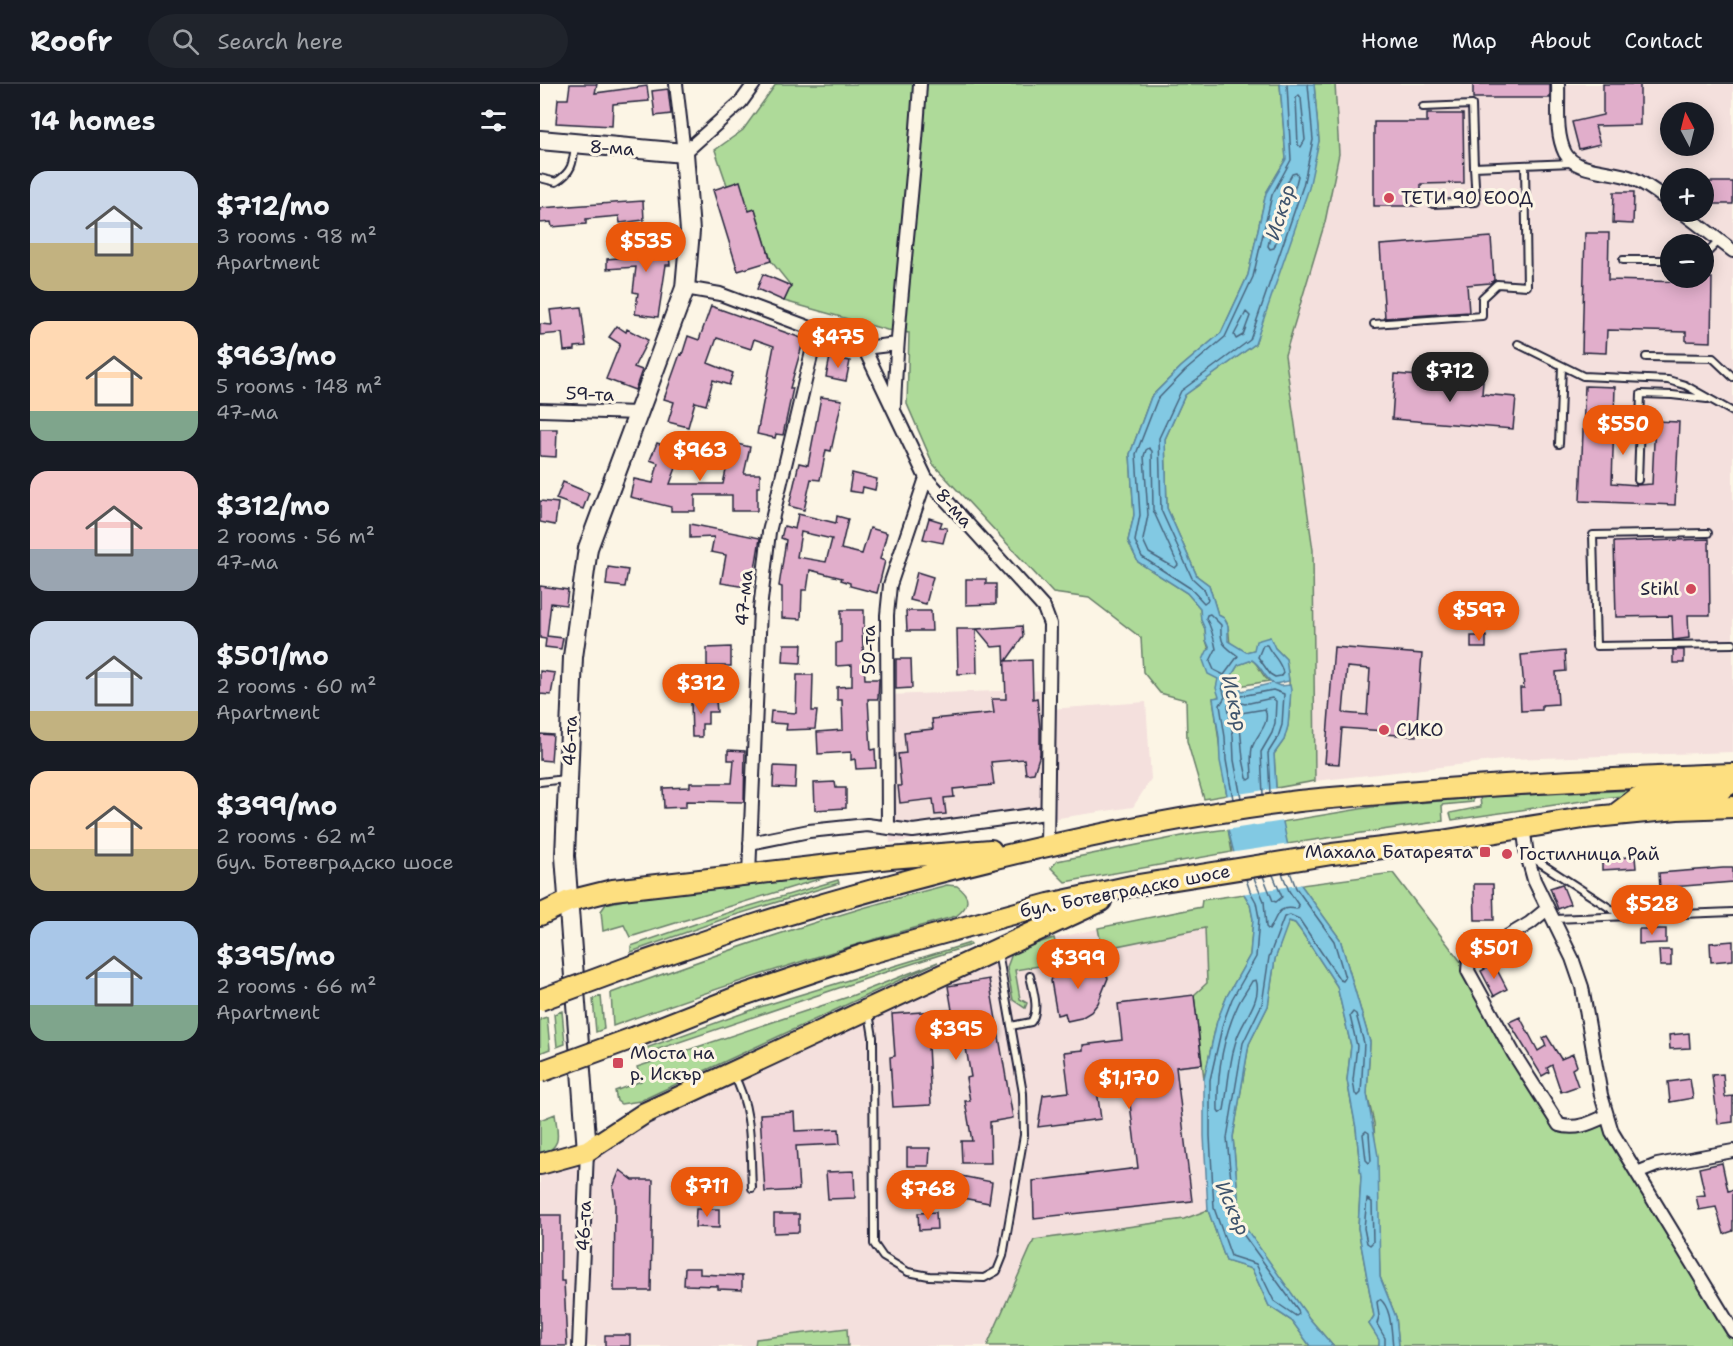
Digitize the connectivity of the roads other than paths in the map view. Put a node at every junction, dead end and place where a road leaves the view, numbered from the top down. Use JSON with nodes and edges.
{"nodes":[{"id":1,"x":676,"y":84,"type":"edge"},
{"id":2,"x":754,"y":84,"type":"edge"},
{"id":3,"x":920,"y":84,"type":"edge"},
{"id":4,"x":1558,"y":84,"type":"edge"},
{"id":5,"x":1423,"y":106,"type":"dead end"},
{"id":6,"x":540,"y":140,"type":"edge"},
{"id":7,"x":575,"y":145,"type":"junction"},
{"id":8,"x":684,"y":153,"type":"junction"},
{"id":9,"x":1573,"y":163,"type":"junction"},
{"id":10,"x":1525,"y":165,"type":"junction"},
{"id":11,"x":1474,"y":167,"type":"junction"},
{"id":12,"x":540,"y":178,"type":"edge"},
{"id":13,"x":1660,"y":195,"type":"edge"},
{"id":14,"x":1433,"y":204,"type":"dead end"},
{"id":15,"x":1696,"y":222,"type":"edge"},
{"id":16,"x":1720,"y":240,"type":"junction"},
{"id":17,"x":1714,"y":246,"type":"edge"},
{"id":18,"x":1733,"y":252,"type":"edge"},
{"id":19,"x":1623,"y":260,"type":"dead end"},
{"id":20,"x":1660,"y":260,"type":"edge"},
{"id":21,"x":685,"y":288,"type":"junction"},
{"id":22,"x":1374,"y":324,"type":"dead end"},
{"id":23,"x":817,"y":331,"type":"junction"},
{"id":24,"x":897,"y":344,"type":"junction"},
{"id":25,"x":1518,"y":344,"type":"dead end"},
{"id":26,"x":864,"y":348,"type":"junction"},
{"id":27,"x":1646,"y":357,"type":"dead end"},
{"id":28,"x":1562,"y":366,"type":"junction"},
{"id":29,"x":1733,"y":377,"type":"edge"},
{"id":30,"x":1714,"y":400,"type":"junction"},
{"id":31,"x":894,"y":407,"type":"junction"},
{"id":32,"x":540,"y":410,"type":"edge"},
{"id":33,"x":1733,"y":412,"type":"edge"},
{"id":34,"x":639,"y":413,"type":"junction"},
{"id":35,"x":1559,"y":444,"type":"dead end"},
{"id":36,"x":926,"y":477,"type":"junction"},
{"id":37,"x":1638,"y":480,"type":"dead end"},
{"id":38,"x":1708,"y":533,"type":"dead end"},
{"id":39,"x":1733,"y":644,"type":"edge"},
{"id":40,"x":1733,"y":774,"type":"edge"},
{"id":41,"x":568,"y":778,"type":"junction"},
{"id":42,"x":540,"y":782,"type":"edge"},
{"id":43,"x":1733,"y":782,"type":"edge"},
{"id":44,"x":1733,"y":807,"type":"edge"},
{"id":45,"x":1046,"y":813,"type":"junction"},
{"id":46,"x":1616,"y":814,"type":"junction"},
{"id":47,"x":1523,"y":826,"type":"junction"},
{"id":48,"x":888,"y":828,"type":"junction"},
{"id":49,"x":750,"y":843,"type":"junction"},
{"id":50,"x":1047,"y":846,"type":"junction"},
{"id":51,"x":1527,"y":855,"type":"junction"},
{"id":52,"x":748,"y":874,"type":"junction"},
{"id":53,"x":1132,"y":886,"type":"junction"},
{"id":54,"x":569,"y":901,"type":"junction"},
{"id":55,"x":1733,"y":912,"type":"edge"},
{"id":56,"x":1551,"y":914,"type":"junction"},
{"id":57,"x":540,"y":915,"type":"edge"},
{"id":58,"x":1622,"y":916,"type":"junction"},
{"id":59,"x":998,"y":950,"type":"junction"},
{"id":60,"x":1030,"y":976,"type":"dead end"},
{"id":61,"x":540,"y":1000,"type":"edge"},
{"id":62,"x":868,"y":1010,"type":"junction"},
{"id":63,"x":1011,"y":1026,"type":"junction"},
{"id":64,"x":540,"y":1072,"type":"edge"},
{"id":65,"x":731,"y":1072,"type":"junction"},
{"id":66,"x":1606,"y":1116,"type":"junction"},
{"id":67,"x":587,"y":1151,"type":"junction"},
{"id":68,"x":1733,"y":1151,"type":"edge"},
{"id":69,"x":540,"y":1164,"type":"edge"},
{"id":70,"x":1637,"y":1173,"type":"junction"},
{"id":71,"x":752,"y":1188,"type":"dead end"},
{"id":72,"x":1733,"y":1331,"type":"edge"},
{"id":73,"x":579,"y":1346,"type":"edge"}],
"edges":[{"from":1,"to":8,"type":"street"},
{"from":2,"to":8,"type":"street"},
{"from":3,"to":24,"type":"street"},
{"from":4,"to":9,"type":"street"},
{"from":5,"to":11,"type":"lane"},
{"from":6,"to":7,"type":"street","name":"8-ма"},
{"from":7,"to":8,"type":"street","name":"8-ма"},
{"from":7,"to":12,"type":"lane"},
{"from":8,"to":21,"type":"street","name":"46-та"},
{"from":9,"to":10,"type":"lane"},
{"from":9,"to":13,"type":"street"},
{"from":10,"to":11,"type":"lane"},
{"from":10,"to":22,"type":"lane"},
{"from":11,"to":14,"type":"lane"},
{"from":15,"to":16,"type":"street"},
{"from":16,"to":17,"type":"lane"},
{"from":16,"to":18,"type":"street"},
{"from":19,"to":20,"type":"lane"},
{"from":21,"to":23,"type":"street"},
{"from":21,"to":34,"type":"street","name":"46-та"},
{"from":23,"to":26,"type":"street"},
{"from":23,"to":49,"type":"street","name":"47-ма"},
{"from":24,"to":26,"type":"street"},
{"from":24,"to":31,"type":"street"},
{"from":25,"to":28,"type":"lane"},
{"from":26,"to":31,"type":"street","name":"8-ма"},
{"from":27,"to":29,"type":"lane"},
{"from":28,"to":30,"type":"lane"},
{"from":28,"to":35,"type":"lane"},
{"from":30,"to":33,"type":"lane"},
{"from":30,"to":37,"type":"lane"},
{"from":31,"to":36,"type":"street","name":"8-ма"},
{"from":32,"to":34,"type":"street","name":"59-та"},
{"from":34,"to":41,"type":"street","name":"46-та"},
{"from":36,"to":45,"type":"street","name":"8-ма"},
{"from":36,"to":48,"type":"street","name":"50-та"},
{"from":38,"to":39,"type":"lane"},
{"from":40,"to":50,"type":"main road"},
{"from":41,"to":42,"type":"lane"},
{"from":41,"to":54,"type":"street","name":"46-та"},
{"from":43,"to":46,"type":"main road"},
{"from":44,"to":46,"type":"main road","name":"бул. Ботевградско шосе"},
{"from":45,"to":48,"type":"street"},
{"from":45,"to":50,"type":"street","name":"8-ма"},
{"from":46,"to":47,"type":"main road","name":"бул. Ботевградско шосе"},
{"from":47,"to":51,"type":"street"},
{"from":47,"to":53,"type":"main road","name":"бул. Ботевградско шосе"},
{"from":48,"to":49,"type":"street"},
{"from":49,"to":52,"type":"street","name":"47-ма"},
{"from":50,"to":52,"type":"main road"},
{"from":50,"to":61,"type":"main road","bridge":true},
{"from":51,"to":56,"type":"street"},
{"from":51,"to":58,"type":"lane"},
{"from":52,"to":54,"type":"main road"},
{"from":53,"to":59,"type":"main road"},
{"from":53,"to":64,"type":"main road","name":"бул. Ботевградско шосе","bridge":true},
{"from":54,"to":57,"type":"main road"},
{"from":54,"to":67,"type":"street","name":"46-та"},
{"from":55,"to":58,"type":"lane"},
{"from":56,"to":58,"type":"lane"},
{"from":56,"to":66,"type":"street"},
{"from":56,"to":66,"type":"street"},
{"from":59,"to":62,"type":"main road"},
{"from":59,"to":63,"type":"lane"},
{"from":60,"to":63,"type":"lane"},
{"from":62,"to":63,"type":"lane"},
{"from":62,"to":65,"type":"main road"},
{"from":65,"to":67,"type":"main road"},
{"from":65,"to":71,"type":"lane"},
{"from":66,"to":70,"type":"street"},
{"from":67,"to":69,"type":"main road"},
{"from":67,"to":73,"type":"street","name":"46-та"},
{"from":68,"to":70,"type":"street"},
{"from":70,"to":72,"type":"street"}]}
